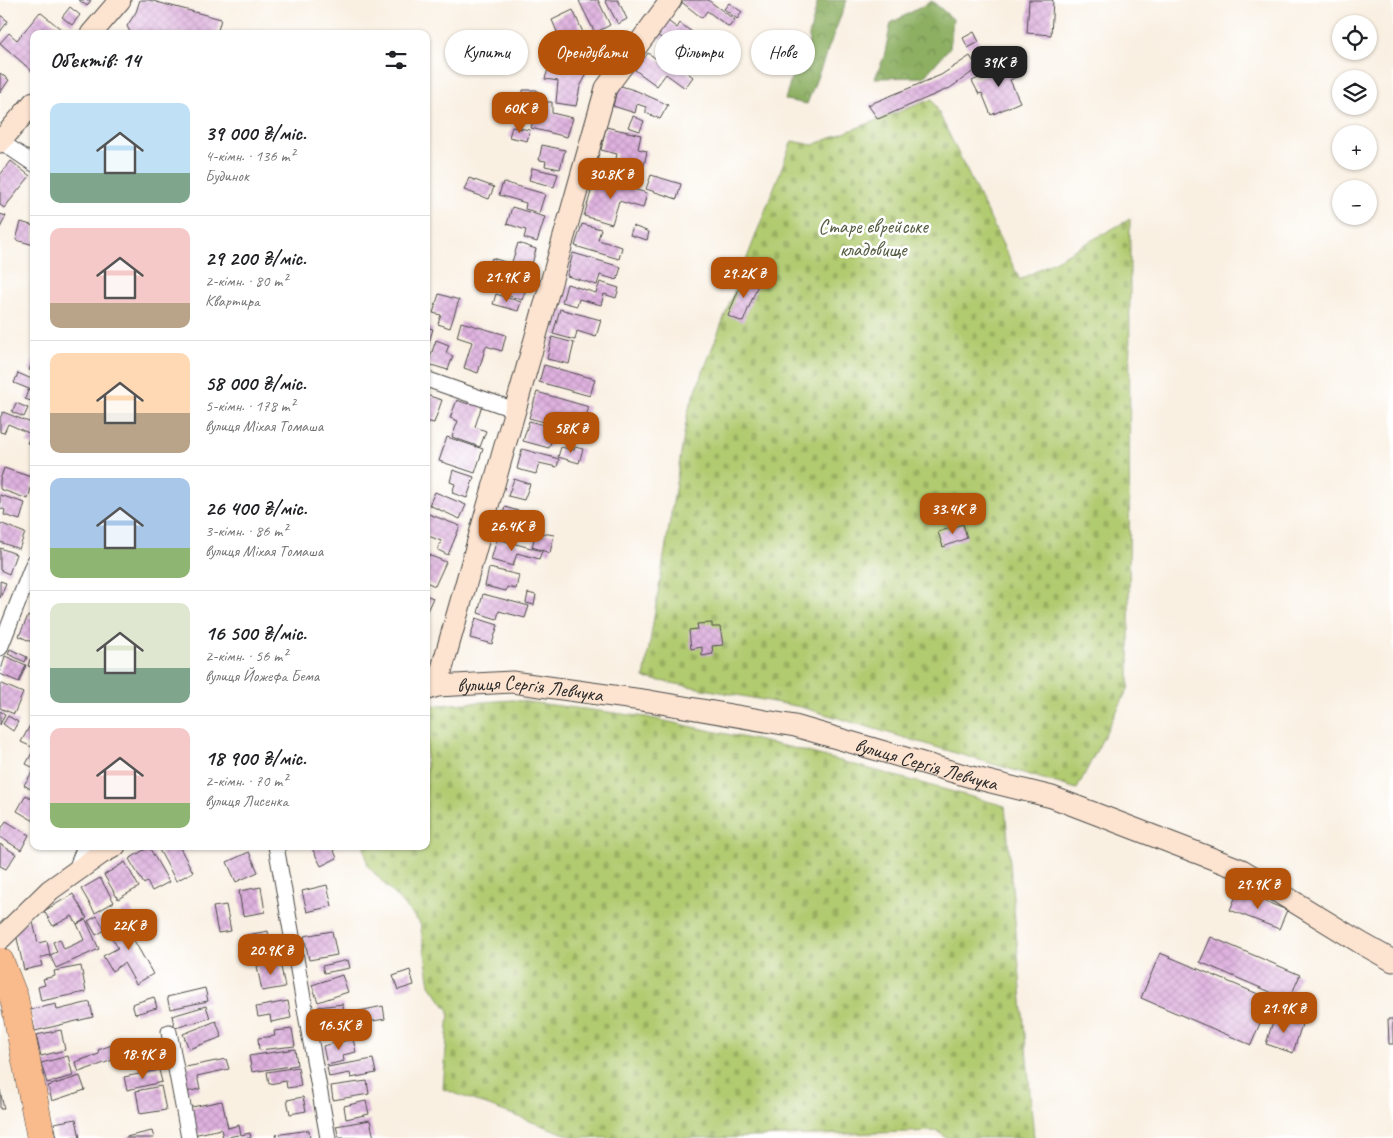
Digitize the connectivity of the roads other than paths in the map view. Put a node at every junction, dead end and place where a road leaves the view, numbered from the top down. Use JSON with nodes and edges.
{"nodes":[{"id":1,"x":120,"y":0,"type":"edge"},
{"id":2,"x":671,"y":0,"type":"edge"},
{"id":3,"x":94,"y":30,"type":"edge"},
{"id":4,"x":30,"y":107,"type":"edge"},
{"id":5,"x":0,"y":142,"type":"edge"},
{"id":6,"x":30,"y":161,"type":"edge"},
{"id":7,"x":430,"y":380,"type":"edge"},
{"id":8,"x":515,"y":410,"type":"junction"},
{"id":9,"x":30,"y":572,"type":"edge"},
{"id":10,"x":0,"y":648,"type":"edge"},
{"id":11,"x":432,"y":688,"type":"edge"},
{"id":12,"x":83,"y":850,"type":"edge"},
{"id":13,"x":108,"y":850,"type":"edge"},
{"id":14,"x":277,"y":850,"type":"edge"},
{"id":15,"x":75,"y":872,"type":"junction"},
{"id":16,"x":0,"y":939,"type":"edge"},
{"id":17,"x":1393,"y":961,"type":"edge"},
{"id":18,"x":0,"y":962,"type":"edge"},
{"id":19,"x":169,"y":1032,"type":"dead end"},
{"id":20,"x":42,"y":1138,"type":"edge"},
{"id":21,"x":189,"y":1138,"type":"edge"},
{"id":22,"x":328,"y":1138,"type":"edge"}],
"edges":[{"from":1,"to":3,"type":"main road"},
{"from":2,"to":8,"type":"main road"},
{"from":4,"to":5,"type":"main road"},
{"from":5,"to":6,"type":"street"},
{"from":7,"to":8,"type":"street"},
{"from":8,"to":11,"type":"main road"},
{"from":9,"to":10,"type":"street"},
{"from":11,"to":17,"type":"main road","name":"вулиця Сергія Левчука"},
{"from":12,"to":15,"type":"street"},
{"from":13,"to":15,"type":"main road"},
{"from":14,"to":22,"type":"street"},
{"from":15,"to":16,"type":"main road"},
{"from":18,"to":20,"type":"highway"},
{"from":19,"to":21,"type":"street"}]}
